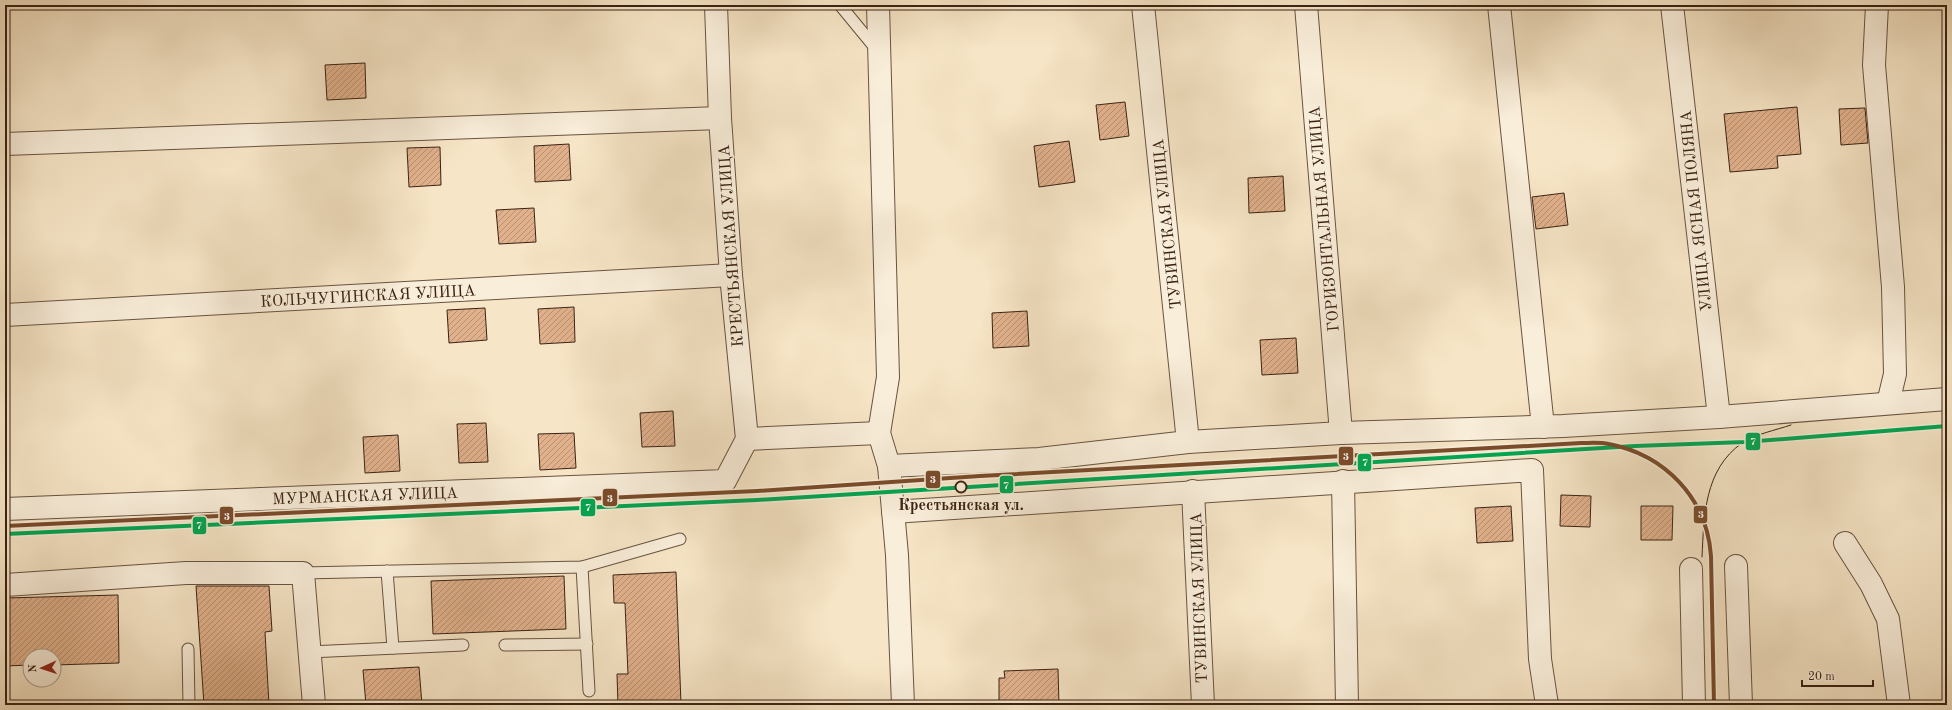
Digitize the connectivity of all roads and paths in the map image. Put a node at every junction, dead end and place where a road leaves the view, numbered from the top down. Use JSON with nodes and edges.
{"nodes":[{"id":1,"x":716,"y":5,"type":"edge"},
{"id":2,"x":840,"y":5,"type":"edge"},
{"id":3,"x":878,"y":5,"type":"edge"},
{"id":4,"x":1144,"y":5,"type":"edge"},
{"id":5,"x":1306,"y":5,"type":"edge"},
{"id":6,"x":1499,"y":5,"type":"edge"},
{"id":7,"x":1672,"y":5,"type":"edge"},
{"id":8,"x":1877,"y":5,"type":"edge"},
{"id":9,"x":880,"y":53,"type":"junction"},
{"id":10,"x":720,"y":118,"type":"junction"},
{"id":11,"x":5,"y":144,"type":"edge"},
{"id":12,"x":731,"y":275,"type":"junction"},
{"id":13,"x":5,"y":314,"type":"edge"},
{"id":14,"x":1947,"y":399,"type":"edge"},
{"id":15,"x":1888,"y":403,"type":"junction"},
{"id":16,"x":1719,"y":417,"type":"junction"},
{"id":17,"x":1543,"y":427,"type":"junction"},
{"id":18,"x":1341,"y":432,"type":"junction"},
{"id":19,"x":879,"y":433,"type":"junction"},
{"id":20,"x":747,"y":439,"type":"junction"},
{"id":21,"x":1188,"y":442,"type":"junction"},
{"id":22,"x":889,"y":466,"type":"junction"},
{"id":23,"x":1343,"y":481,"type":"junction"},
{"id":24,"x":1194,"y":491,"type":"junction"},
{"id":25,"x":5,"y":509,"type":"edge"},
{"id":26,"x":893,"y":512,"type":"junction"},
{"id":27,"x":680,"y":539,"type":"dead end"},
{"id":28,"x":1845,"y":543,"type":"dead end"},
{"id":29,"x":1736,"y":566,"type":"dead end"},
{"id":30,"x":582,"y":567,"type":"junction"},
{"id":31,"x":1691,"y":569,"type":"dead end"},
{"id":32,"x":387,"y":571,"type":"junction"},
{"id":33,"x":303,"y":573,"type":"junction"},
{"id":34,"x":5,"y":585,"type":"edge"},
{"id":35,"x":587,"y":644,"type":"junction"},
{"id":36,"x":463,"y":645,"type":"dead end"},
{"id":37,"x":505,"y":645,"type":"dead end"},
{"id":38,"x":393,"y":648,"type":"junction"},
{"id":39,"x":188,"y":649,"type":"dead end"},
{"id":40,"x":309,"y":652,"type":"junction"},
{"id":41,"x":589,"y":691,"type":"dead end"},
{"id":42,"x":189,"y":705,"type":"edge"},
{"id":43,"x":314,"y":705,"type":"edge"},
{"id":44,"x":903,"y":705,"type":"edge"},
{"id":45,"x":1202,"y":705,"type":"edge"},
{"id":46,"x":1347,"y":705,"type":"edge"},
{"id":47,"x":1547,"y":705,"type":"edge"},
{"id":48,"x":1694,"y":705,"type":"edge"},
{"id":49,"x":1741,"y":705,"type":"edge"},
{"id":50,"x":1899,"y":705,"type":"edge"}],
"edges":[{"from":1,"to":10,"type":"street","name":"КРЕСТЬЯНСКАЯ УЛИЦА"},
{"from":2,"to":9,"type":"lane"},
{"from":3,"to":9,"type":"street"},
{"from":4,"to":21,"type":"street","name":"ТУВИНСКАЯ УЛИЦА"},
{"from":5,"to":18,"type":"street","name":"ГОРИЗОНТАЛЬНАЯ УЛИЦА"},
{"from":6,"to":17,"type":"street"},
{"from":7,"to":16,"type":"street","name":"УЛИЦА ЯСНАЯ ПОЛЯНА"},
{"from":8,"to":15,"type":"street"},
{"from":9,"to":19,"type":"street"},
{"from":10,"to":11,"type":"street"},
{"from":10,"to":12,"type":"street","name":"КРЕСТЬЯНСКАЯ УЛИЦА"},
{"from":12,"to":13,"type":"street","name":"КОЛЬЧУГИНСКАЯ УЛИЦА"},
{"from":12,"to":20,"type":"street","name":"КРЕСТЬЯНСКАЯ УЛИЦА"},
{"from":14,"to":15,"type":"street"},
{"from":15,"to":16,"type":"street"},
{"from":16,"to":17,"type":"street"},
{"from":17,"to":18,"type":"street"},
{"from":18,"to":21,"type":"street"},
{"from":19,"to":20,"type":"street"},
{"from":19,"to":22,"type":"street"},
{"from":20,"to":25,"type":"street","name":"МУРМАНСКАЯ УЛИЦА"},
{"from":21,"to":22,"type":"street"},
{"from":22,"to":26,"type":"street"},
{"from":23,"to":24,"type":"street"},
{"from":23,"to":46,"type":"street"},
{"from":23,"to":47,"type":"street"},
{"from":24,"to":26,"type":"street"},
{"from":24,"to":45,"type":"street","name":"ТУВИНСКАЯ УЛИЦА"},
{"from":26,"to":44,"type":"street"},
{"from":27,"to":30,"type":"lane"},
{"from":28,"to":50,"type":"street"},
{"from":29,"to":49,"type":"street"},
{"from":30,"to":32,"type":"lane"},
{"from":30,"to":35,"type":"lane"},
{"from":31,"to":48,"type":"street"},
{"from":32,"to":33,"type":"lane"},
{"from":32,"to":38,"type":"lane"},
{"from":33,"to":34,"type":"street"},
{"from":33,"to":40,"type":"street"},
{"from":35,"to":37,"type":"lane"},
{"from":35,"to":41,"type":"lane"},
{"from":36,"to":38,"type":"lane"},
{"from":38,"to":40,"type":"lane"},
{"from":39,"to":42,"type":"lane"},
{"from":40,"to":43,"type":"street"}]}
